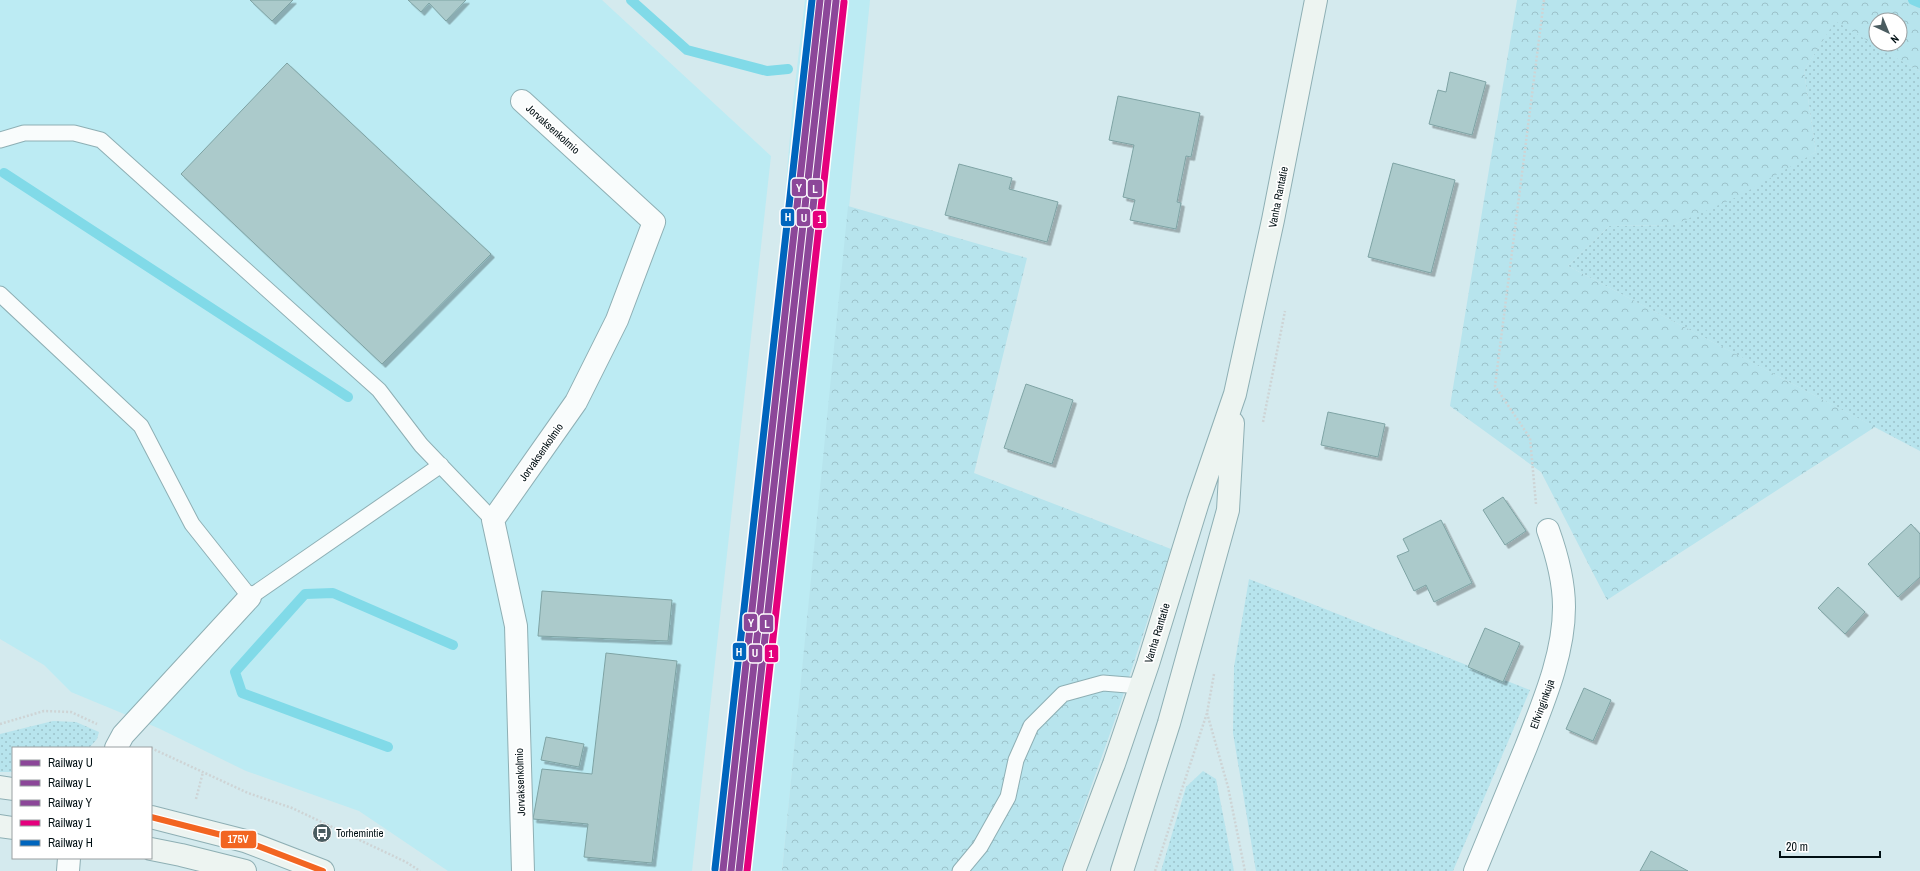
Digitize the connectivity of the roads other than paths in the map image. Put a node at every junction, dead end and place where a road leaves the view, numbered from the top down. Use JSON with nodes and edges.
{"nodes":[{"id":1,"x":1316,"y":0,"type":"edge"},
{"id":2,"x":522,"y":101,"type":"dead end"},
{"id":3,"x":0,"y":140,"type":"edge"},
{"id":4,"x":0,"y":294,"type":"edge"},
{"id":5,"x":1235,"y":394,"type":"junction"},
{"id":6,"x":441,"y":465,"type":"junction"},
{"id":7,"x":493,"y":520,"type":"junction"},
{"id":8,"x":1548,"y":530,"type":"dead end"},
{"id":9,"x":250,"y":597,"type":"junction"},
{"id":10,"x":1140,"y":686,"type":"junction"},
{"id":11,"x":119,"y":742,"type":"edge"},
{"id":12,"x":0,"y":786,"type":"edge"},
{"id":13,"x":12,"y":789,"type":"edge"},
{"id":14,"x":152,"y":817,"type":"edge"},
{"id":15,"x":0,"y":826,"type":"edge"},
{"id":16,"x":12,"y":828,"type":"edge"},
{"id":17,"x":152,"y":849,"type":"edge"},
{"id":18,"x":69,"y":859,"type":"edge"},
{"id":19,"x":68,"y":871,"type":"edge"},
{"id":20,"x":245,"y":871,"type":"edge"},
{"id":21,"x":323,"y":871,"type":"edge"},
{"id":22,"x":523,"y":871,"type":"edge"},
{"id":23,"x":960,"y":871,"type":"edge"},
{"id":24,"x":1074,"y":871,"type":"edge"},
{"id":25,"x":1122,"y":871,"type":"edge"},
{"id":26,"x":1475,"y":871,"type":"edge"}],
"edges":[{"from":1,"to":5,"type":"main road","name":"Vanha Rantatie"},
{"from":2,"to":7,"type":"street","name":"Jorvaksenkolmio"},
{"from":3,"to":6,"type":"lane"},
{"from":4,"to":9,"type":"lane"},
{"from":5,"to":10,"type":"main road","name":"Vanha Rantatie"},
{"from":5,"to":25,"type":"main road","name":"Vanha Rantatie"},
{"from":6,"to":7,"type":"lane"},
{"from":6,"to":9,"type":"lane"},
{"from":7,"to":22,"type":"street","name":"Jorvaksenkolmio"},
{"from":8,"to":26,"type":"street","name":"Elfvinginkuja"},
{"from":9,"to":11,"type":"street"},
{"from":10,"to":23,"type":"lane"},
{"from":10,"to":24,"type":"main road","name":"Vanha Rantatie"},
{"from":12,"to":13,"type":"main road"},
{"from":14,"to":21,"type":"main road"},
{"from":15,"to":16,"type":"main road"},
{"from":17,"to":20,"type":"main road"},
{"from":18,"to":19,"type":"street"}]}
